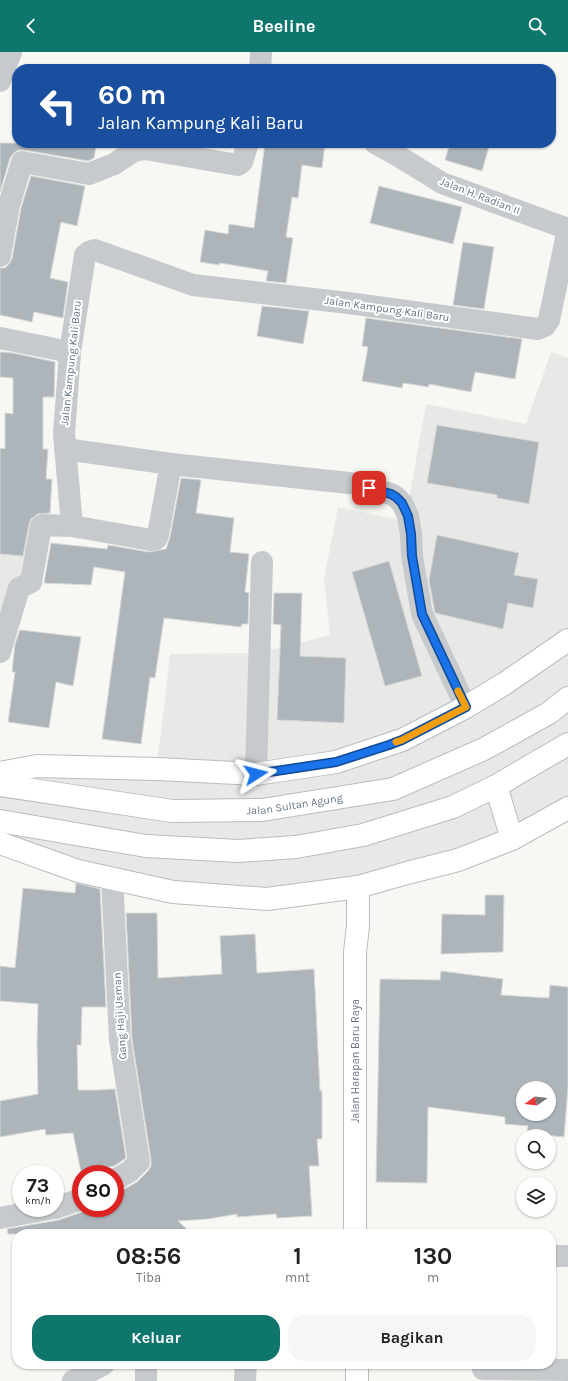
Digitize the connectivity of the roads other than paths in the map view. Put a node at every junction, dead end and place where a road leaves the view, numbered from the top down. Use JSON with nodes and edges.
{"nodes":[{"id":1,"x":11,"y":52,"type":"edge"},
{"id":2,"x":262,"y":52,"type":"edge"},
{"id":3,"x":261,"y":64,"type":"edge"},
{"id":4,"x":0,"y":81,"type":"edge"},
{"id":5,"x":246,"y":148,"type":"edge"},
{"id":6,"x":385,"y":148,"type":"edge"},
{"id":7,"x":5,"y":204,"type":"edge"},
{"id":8,"x":568,"y":229,"type":"edge"},
{"id":9,"x":0,"y":256,"type":"edge"},
{"id":10,"x":0,"y":338,"type":"edge"},
{"id":11,"x":70,"y":352,"type":"junction"},
{"id":12,"x":65,"y":449,"type":"junction"},
{"id":13,"x":171,"y":464,"type":"junction"},
{"id":14,"x":72,"y":526,"type":"junction"},
{"id":15,"x":262,"y":562,"type":"dead end"},
{"id":16,"x":568,"y":640,"type":"edge"},
{"id":17,"x":0,"y":652,"type":"edge"},
{"id":18,"x":568,"y":698,"type":"edge"},
{"id":19,"x":466,"y":707,"type":"junction"},
{"id":20,"x":568,"y":744,"type":"edge"},
{"id":21,"x":0,"y":773,"type":"edge"},
{"id":22,"x":256,"y":774,"type":"junction"},
{"id":23,"x":0,"y":785,"type":"edge"},
{"id":24,"x":496,"y":786,"type":"junction"},
{"id":25,"x":568,"y":808,"type":"edge"},
{"id":26,"x":0,"y":821,"type":"edge"},
{"id":27,"x":512,"y":839,"type":"junction"},
{"id":28,"x":0,"y":843,"type":"edge"},
{"id":29,"x":112,"y":878,"type":"junction"},
{"id":30,"x":358,"y":887,"type":"junction"},
{"id":31,"x":124,"y":1175,"type":"edge"},
{"id":32,"x":12,"y":1216,"type":"edge"},
{"id":33,"x":0,"y":1218,"type":"edge"},
{"id":34,"x":355,"y":1229,"type":"edge"},
{"id":35,"x":556,"y":1256,"type":"edge"},
{"id":36,"x":568,"y":1256,"type":"edge"},
{"id":37,"x":95,"y":1369,"type":"edge"},
{"id":38,"x":146,"y":1369,"type":"edge"},
{"id":39,"x":246,"y":1369,"type":"edge"},
{"id":40,"x":357,"y":1369,"type":"edge"},
{"id":41,"x":568,"y":1370,"type":"edge"},
{"id":42,"x":484,"y":1371,"type":"edge"},
{"id":43,"x":73,"y":1381,"type":"edge"},
{"id":44,"x":146,"y":1381,"type":"edge"},
{"id":45,"x":245,"y":1381,"type":"edge"},
{"id":46,"x":357,"y":1381,"type":"edge"}],
"edges":[{"from":1,"to":4,"type":"street"},
{"from":2,"to":3,"type":"street"},
{"from":5,"to":7,"type":"street"},
{"from":6,"to":8,"type":"street","name":"Jalan H. Radian II"},
{"from":7,"to":9,"type":"street"},
{"from":8,"to":11,"type":"street","name":"Jalan Kampung Kali Baru"},
{"from":10,"to":11,"type":"street"},
{"from":11,"to":12,"type":"street","name":"Jalan Kampung Kali Baru"},
{"from":12,"to":13,"type":"street"},
{"from":12,"to":14,"type":"street","name":"Jalan Kampung Kali Baru"},
{"from":13,"to":14,"type":"street"},
{"from":13,"to":19,"type":"street"},
{"from":14,"to":17,"type":"street"},
{"from":15,"to":22,"type":"street"},
{"from":16,"to":19,"type":"main road"},
{"from":18,"to":23,"type":"main road","name":"Jalan Sultan Agung"},
{"from":19,"to":22,"type":"main road"},
{"from":20,"to":24,"type":"main road"},
{"from":21,"to":22,"type":"main road"},
{"from":24,"to":26,"type":"main road"},
{"from":24,"to":27,"type":"main road"},
{"from":25,"to":27,"type":"main road"},
{"from":27,"to":30,"type":"main road"},
{"from":28,"to":29,"type":"main road"},
{"from":29,"to":30,"type":"main road"},
{"from":29,"to":31,"type":"street","name":"Gang Haji Usman"},
{"from":30,"to":34,"type":"main road","name":"Jalan Harapan Baru Raya"},
{"from":32,"to":33,"type":"street"},
{"from":35,"to":36,"type":"street"},
{"from":37,"to":43,"type":"street"},
{"from":38,"to":44,"type":"street"},
{"from":39,"to":45,"type":"street"},
{"from":40,"to":46,"type":"main road"},
{"from":41,"to":42,"type":"street"}]}
